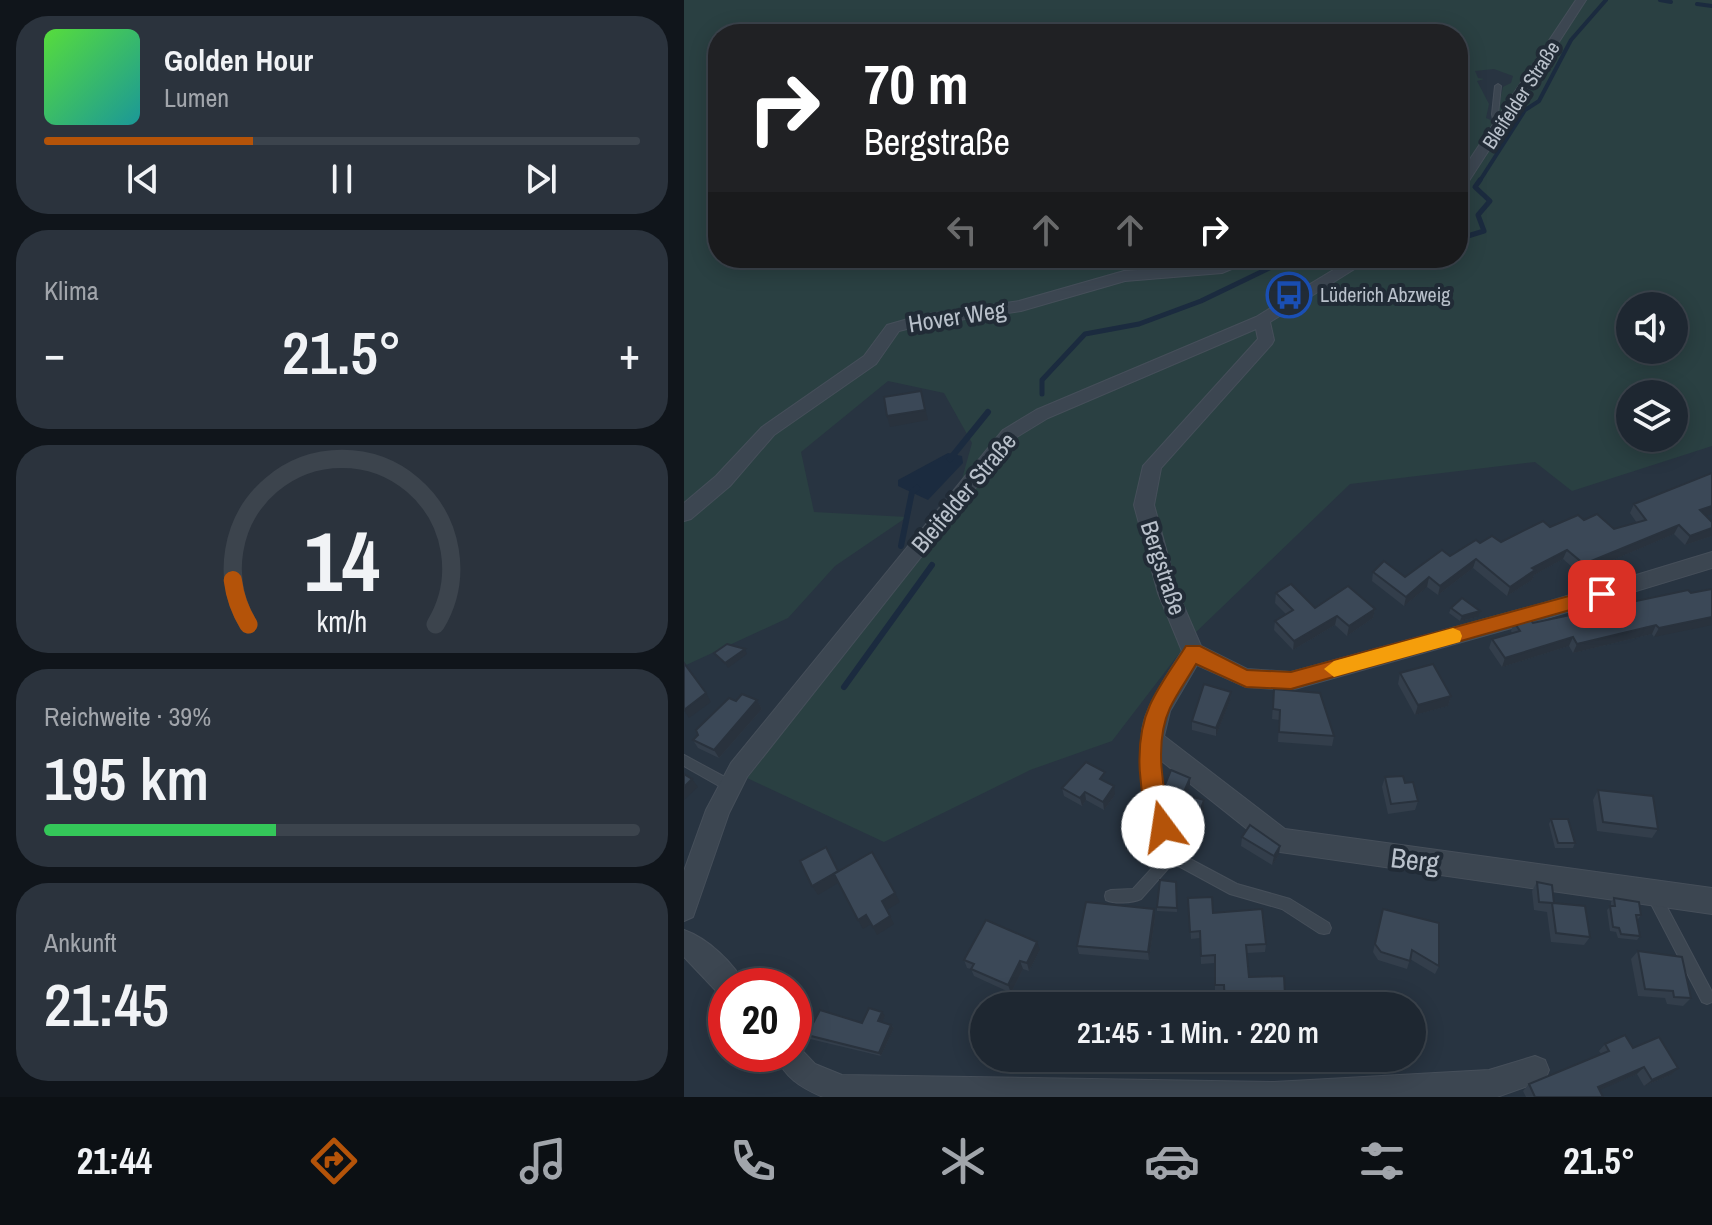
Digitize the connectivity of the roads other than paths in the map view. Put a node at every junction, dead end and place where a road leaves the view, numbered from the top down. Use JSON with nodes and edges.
{"nodes":[{"id":1,"x":1581,"y":0,"type":"edge"},
{"id":2,"x":1498,"y":86,"type":"dead end"},
{"id":3,"x":1498,"y":130,"type":"junction"},
{"id":4,"x":1468,"y":173,"type":"edge"},
{"id":5,"x":1222,"y":268,"type":"edge"},
{"id":6,"x":1348,"y":268,"type":"edge"},
{"id":7,"x":1262,"y":320,"type":"junction"},
{"id":8,"x":684,"y":514,"type":"edge"},
{"id":9,"x":1712,"y":560,"type":"edge"},
{"id":10,"x":1193,"y":652,"type":"junction"},
{"id":11,"x":1152,"y":740,"type":"junction"},
{"id":12,"x":684,"y":760,"type":"edge"},
{"id":13,"x":730,"y":786,"type":"junction"},
{"id":14,"x":1172,"y":856,"type":"junction"},
{"id":15,"x":1651,"y":891,"type":"junction"},
{"id":16,"x":1111,"y":896,"type":"dead end"},
{"id":17,"x":1712,"y":901,"type":"edge"},
{"id":18,"x":684,"y":908,"type":"edge"},
{"id":19,"x":1324,"y":928,"type":"dead end"},
{"id":20,"x":684,"y":943,"type":"edge"},
{"id":21,"x":713,"y":968,"type":"edge"},
{"id":22,"x":1707,"y":997,"type":"dead end"},
{"id":23,"x":1535,"y":1070,"type":"dead end"},
{"id":24,"x":803,"y":1072,"type":"edge"}],
"edges":[{"from":1,"to":3,"type":"street","name":"Bleifelder Straße"},
{"from":2,"to":3,"type":"lane"},
{"from":3,"to":4,"type":"street","name":"Bleifelder Straße"},
{"from":5,"to":8,"type":"street","name":"Hover Weg"},
{"from":6,"to":7,"type":"street","name":"Bleifelder Straße"},
{"from":7,"to":10,"type":"street","name":"Bergstraße"},
{"from":7,"to":13,"type":"street","name":"Bleifelder Straße"},
{"from":9,"to":10,"type":"street"},
{"from":10,"to":11,"type":"street"},
{"from":11,"to":14,"type":"lane"},
{"from":11,"to":15,"type":"street","name":"Berg"},
{"from":12,"to":13,"type":"lane"},
{"from":13,"to":18,"type":"street","name":"Bleifelder Straße"},
{"from":14,"to":16,"type":"lane"},
{"from":14,"to":19,"type":"lane"},
{"from":15,"to":17,"type":"street","name":"Berg"},
{"from":15,"to":22,"type":"lane"},
{"from":20,"to":21,"type":"street"},
{"from":23,"to":24,"type":"street"}]}
